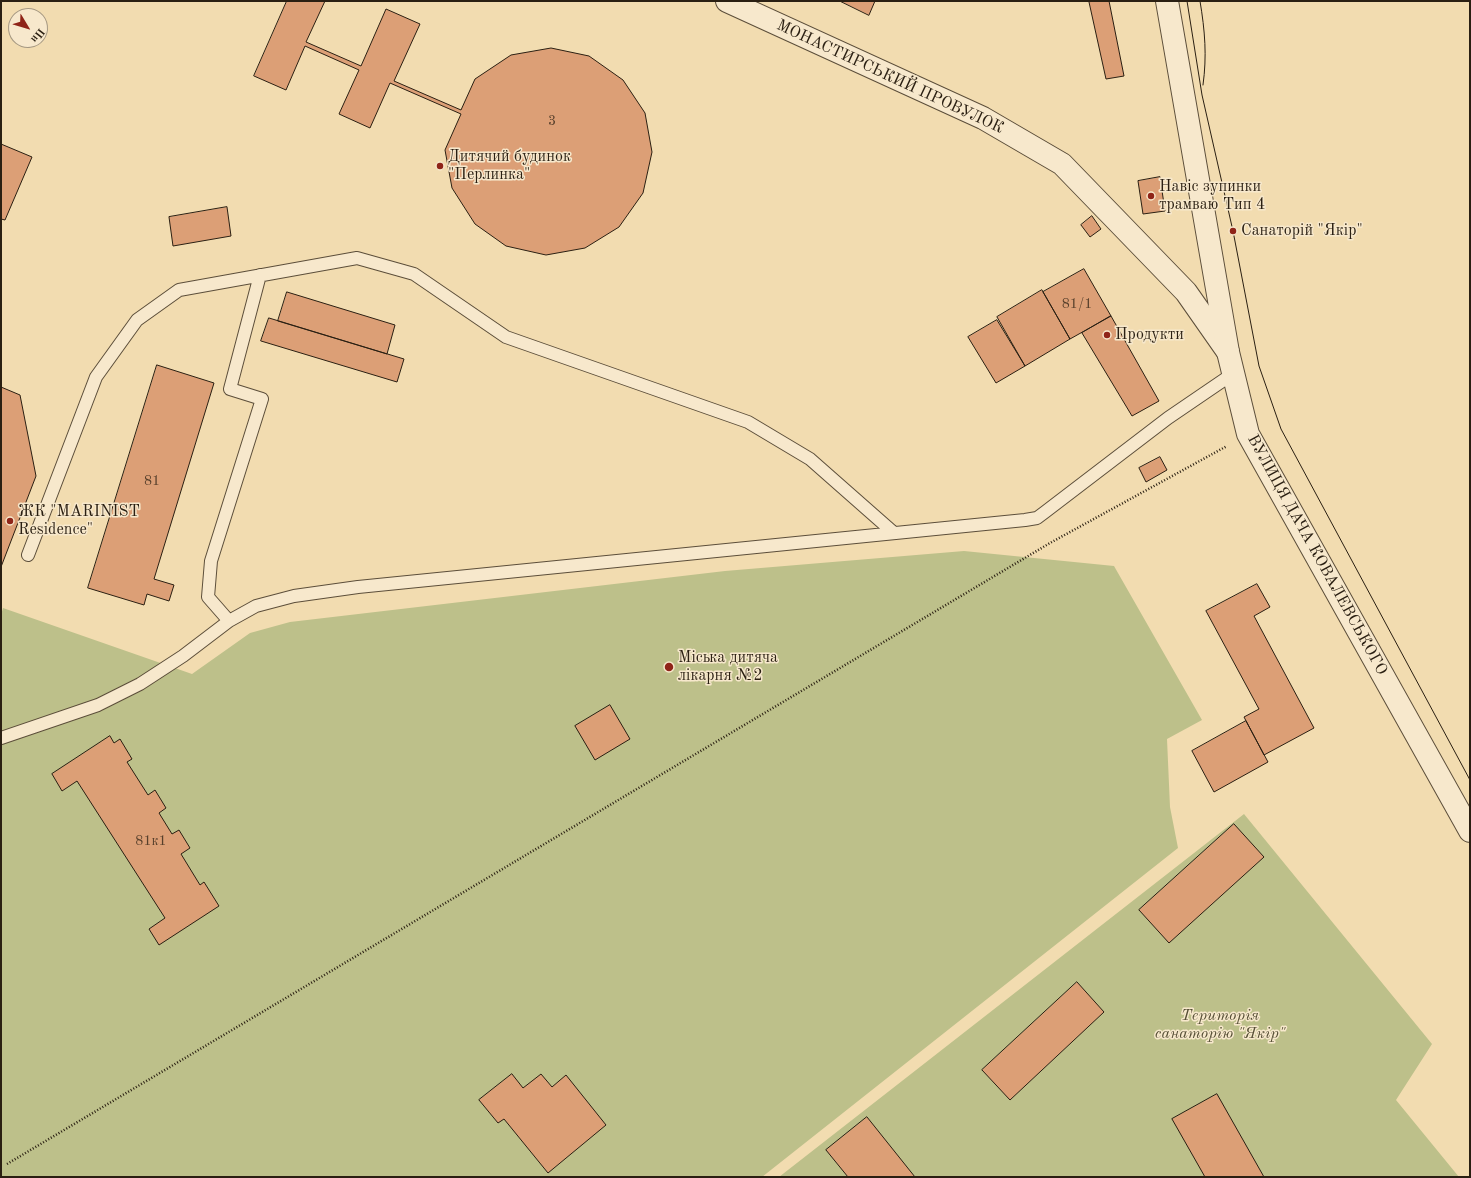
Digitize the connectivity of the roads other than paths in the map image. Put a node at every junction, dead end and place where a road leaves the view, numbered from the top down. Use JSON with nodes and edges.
{"nodes":[{"id":1,"x":727,"y":1,"type":"edge"},
{"id":2,"x":1167,"y":1,"type":"edge"},
{"id":3,"x":260,"y":275,"type":"junction"},
{"id":4,"x":1228,"y":352,"type":"junction"},
{"id":5,"x":1234,"y":373,"type":"junction"},
{"id":6,"x":894,"y":533,"type":"junction"},
{"id":7,"x":28,"y":555,"type":"dead end"},
{"id":8,"x":229,"y":621,"type":"junction"},
{"id":9,"x":1,"y":738,"type":"edge"},
{"id":10,"x":1470,"y":831,"type":"edge"}],
"edges":[{"from":1,"to":4,"type":"street","name":"МОНАСТИРСЬКИЙ ПРОВУЛОК"},
{"from":2,"to":4,"type":"street","name":"ВУЛИЦЯ ДАЧА КОВАЛЕВСЬКОГО"},
{"from":3,"to":6,"type":"lane"},
{"from":3,"to":7,"type":"lane"},
{"from":3,"to":8,"type":"lane"},
{"from":4,"to":5,"type":"street","name":"ВУЛИЦЯ ДАЧА КОВАЛЕВСЬКОГО"},
{"from":5,"to":6,"type":"lane"},
{"from":5,"to":10,"type":"street","name":"ВУЛИЦЯ ДАЧА КОВАЛЕВСЬКОГО"},
{"from":6,"to":8,"type":"lane"},
{"from":8,"to":9,"type":"lane"}]}
